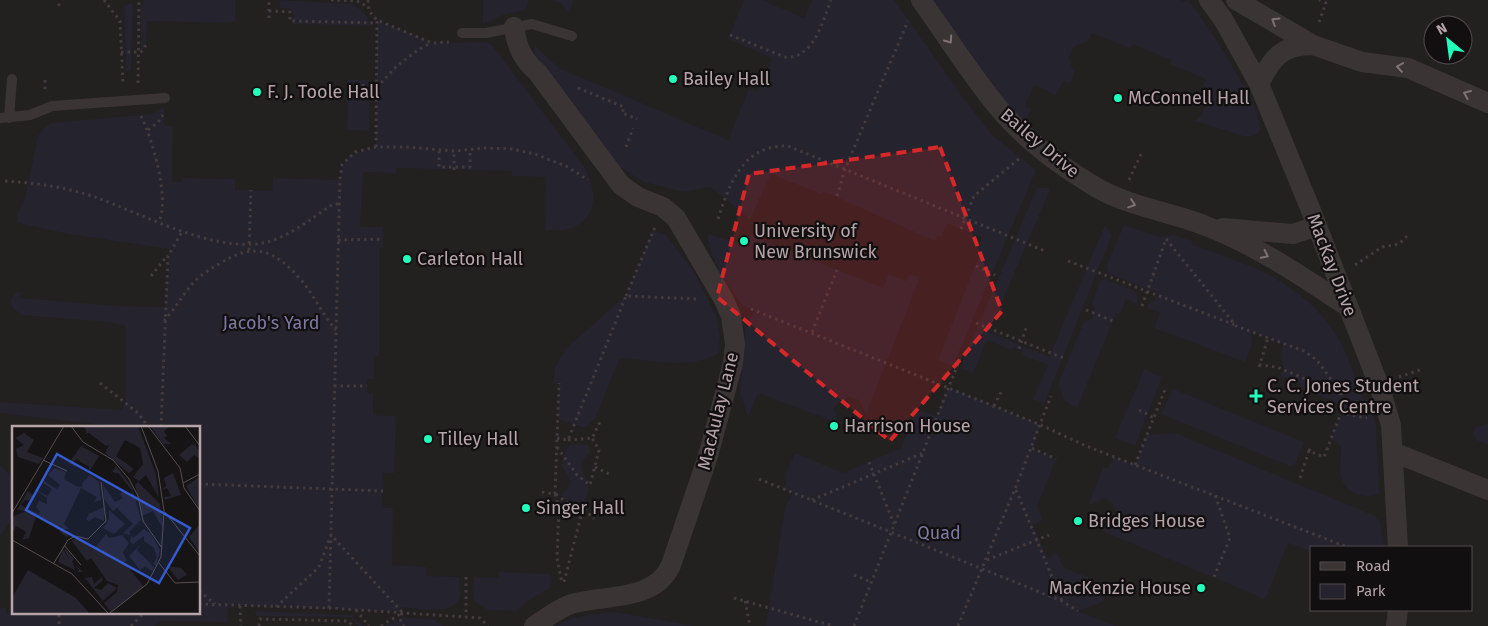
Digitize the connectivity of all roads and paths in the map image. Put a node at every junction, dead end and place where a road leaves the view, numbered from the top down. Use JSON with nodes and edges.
{"nodes":[{"id":1,"x":59,"y":0,"type":"edge"},
{"id":2,"x":104,"y":0,"type":"edge"},
{"id":3,"x":139,"y":0,"type":"edge"},
{"id":4,"x":269,"y":0,"type":"edge"},
{"id":5,"x":330,"y":0,"type":"edge"},
{"id":6,"x":368,"y":0,"type":"edge"},
{"id":7,"x":831,"y":0,"type":"edge"},
{"id":8,"x":921,"y":0,"type":"edge"},
{"id":9,"x":1209,"y":0,"type":"edge"},
{"id":10,"x":1236,"y":0,"type":"edge"},
{"id":11,"x":1319,"y":0,"type":"edge"},
{"id":12,"x":59,"y":6,"type":"dead end"},
{"id":13,"x":368,"y":7,"type":"junction"},
{"id":14,"x":269,"y":11,"type":"junction"},
{"id":15,"x":269,"y":18,"type":"dead end"},
{"id":16,"x":909,"y":18,"type":"dead end"},
{"id":17,"x":377,"y":21,"type":"junction"},
{"id":18,"x":1319,"y":23,"type":"dead end"},
{"id":19,"x":514,"y":27,"type":"junction"},
{"id":20,"x":462,"y":33,"type":"dead end"},
{"id":21,"x":730,"y":35,"type":"dead end"},
{"id":22,"x":572,"y":36,"type":"dead end"},
{"id":23,"x":146,"y":44,"type":"dead end"},
{"id":24,"x":1313,"y":45,"type":"junction"},
{"id":25,"x":121,"y":52,"type":"junction"},
{"id":26,"x":138,"y":52,"type":"junction"},
{"id":27,"x":12,"y":79,"type":"dead end"},
{"id":28,"x":1259,"y":84,"type":"junction"},
{"id":29,"x":349,"y":86,"type":"dead end"},
{"id":30,"x":574,"y":86,"type":"dead end"},
{"id":31,"x":377,"y":87,"type":"junction"},
{"id":32,"x":165,"y":98,"type":"dead end"},
{"id":33,"x":139,"y":99,"type":"junction"},
{"id":34,"x":123,"y":101,"type":"junction"},
{"id":35,"x":1488,"y":103,"type":"edge"},
{"id":36,"x":5,"y":118,"type":"edge"},
{"id":37,"x":637,"y":119,"type":"dead end"},
{"id":38,"x":633,"y":128,"type":"dead end"},
{"id":39,"x":376,"y":147,"type":"junction"},
{"id":40,"x":626,"y":147,"type":"dead end"},
{"id":41,"x":439,"y":151,"type":"junction"},
{"id":42,"x":454,"y":151,"type":"junction"},
{"id":43,"x":470,"y":151,"type":"junction"},
{"id":44,"x":1141,"y":154,"type":"dead end"},
{"id":45,"x":1020,"y":158,"type":"dead end"},
{"id":46,"x":454,"y":168,"type":"junction"},
{"id":47,"x":844,"y":169,"type":"junction"},
{"id":48,"x":613,"y":176,"type":"junction"},
{"id":49,"x":5,"y":181,"type":"dead end"},
{"id":50,"x":1128,"y":182,"type":"dead end"},
{"id":51,"x":250,"y":190,"type":"dead end"},
{"id":52,"x":836,"y":196,"type":"dead end"},
{"id":53,"x":340,"y":204,"type":"junction"},
{"id":54,"x":664,"y":207,"type":"junction"},
{"id":55,"x":965,"y":218,"type":"junction"},
{"id":56,"x":718,"y":219,"type":"dead end"},
{"id":57,"x":159,"y":221,"type":"junction"},
{"id":58,"x":1206,"y":226,"type":"junction"},
{"id":59,"x":1317,"y":226,"type":"junction"},
{"id":60,"x":961,"y":228,"type":"dead end"},
{"id":61,"x":182,"y":232,"type":"junction"},
{"id":62,"x":1409,"y":234,"type":"dead end"},
{"id":63,"x":383,"y":239,"type":"dead end"},
{"id":64,"x":338,"y":240,"type":"junction"},
{"id":65,"x":249,"y":244,"type":"junction"},
{"id":66,"x":249,"y":250,"type":"junction"},
{"id":67,"x":1045,"y":251,"type":"dead end"},
{"id":68,"x":168,"y":256,"type":"junction"},
{"id":69,"x":1068,"y":260,"type":"dead end"},
{"id":70,"x":976,"y":266,"type":"dead end"},
{"id":71,"x":1350,"y":268,"type":"dead end"},
{"id":72,"x":837,"y":270,"type":"dead end"},
{"id":73,"x":996,"y":275,"type":"dead end"},
{"id":74,"x":151,"y":276,"type":"dead end"},
{"id":75,"x":1145,"y":292,"type":"junction"},
{"id":76,"x":626,"y":296,"type":"junction"},
{"id":77,"x":700,"y":299,"type":"dead end"},
{"id":78,"x":1142,"y":306,"type":"dead end"},
{"id":79,"x":1348,"y":307,"type":"junction"},
{"id":80,"x":748,"y":308,"type":"dead end"},
{"id":81,"x":1086,"y":310,"type":"dead end"},
{"id":82,"x":164,"y":321,"type":"junction"},
{"id":83,"x":1112,"y":321,"type":"dead end"},
{"id":84,"x":976,"y":323,"type":"dead end"},
{"id":85,"x":1236,"y":326,"type":"junction"},
{"id":86,"x":1026,"y":328,"type":"dead end"},
{"id":87,"x":336,"y":331,"type":"junction"},
{"id":88,"x":812,"y":332,"type":"junction"},
{"id":89,"x":1268,"y":338,"type":"junction"},
{"id":90,"x":1022,"y":342,"type":"junction"},
{"id":91,"x":1019,"y":349,"type":"dead end"},
{"id":92,"x":960,"y":359,"type":"dead end"},
{"id":93,"x":1066,"y":359,"type":"dead end"},
{"id":94,"x":1422,"y":369,"type":"dead end"},
{"id":95,"x":1393,"y":380,"type":"dead end"},
{"id":96,"x":100,"y":383,"type":"dead end"},
{"id":97,"x":559,"y":383,"type":"dead end"},
{"id":98,"x":334,"y":386,"type":"junction"},
{"id":99,"x":367,"y":386,"type":"dead end"},
{"id":100,"x":948,"y":387,"type":"junction"},
{"id":101,"x":1166,"y":387,"type":"dead end"},
{"id":102,"x":1001,"y":392,"type":"dead end"},
{"id":103,"x":1342,"y":395,"type":"junction"},
{"id":104,"x":1051,"y":396,"type":"dead end"},
{"id":105,"x":994,"y":406,"type":"junction"},
{"id":106,"x":1139,"y":410,"type":"dead end"},
{"id":107,"x":1341,"y":413,"type":"junction"},
{"id":108,"x":1372,"y":419,"type":"dead end"},
{"id":109,"x":602,"y":420,"type":"dead end"},
{"id":110,"x":1153,"y":420,"type":"junction"},
{"id":111,"x":1041,"y":425,"type":"junction"},
{"id":112,"x":147,"y":426,"type":"edge"},
{"id":113,"x":161,"y":426,"type":"edge"},
{"id":114,"x":557,"y":438,"type":"junction"},
{"id":115,"x":592,"y":438,"type":"junction"},
{"id":116,"x":568,"y":440,"type":"junction"},
{"id":117,"x":1311,"y":445,"type":"dead end"},
{"id":118,"x":557,"y":447,"type":"junction"},
{"id":119,"x":1032,"y":448,"type":"junction"},
{"id":120,"x":922,"y":452,"type":"junction"},
{"id":121,"x":1309,"y":452,"type":"junction"},
{"id":122,"x":1393,"y":452,"type":"junction"},
{"id":123,"x":1056,"y":459,"type":"dead end"},
{"id":124,"x":869,"y":462,"type":"dead end"},
{"id":125,"x":1135,"y":465,"type":"junction"},
{"id":126,"x":595,"y":467,"type":"junction"},
{"id":127,"x":609,"y":474,"type":"dead end"},
{"id":128,"x":874,"y":474,"type":"junction"},
{"id":129,"x":1300,"y":478,"type":"dead end"},
{"id":130,"x":759,"y":479,"type":"dead end"},
{"id":131,"x":200,"y":484,"type":"edge"},
{"id":132,"x":331,"y":490,"type":"junction"},
{"id":133,"x":1015,"y":490,"type":"junction"},
{"id":134,"x":1488,"y":490,"type":"edge"},
{"id":135,"x":383,"y":491,"type":"dead end"},
{"id":136,"x":542,"y":492,"type":"dead end"},
{"id":137,"x":555,"y":494,"type":"junction"},
{"id":138,"x":1215,"y":494,"type":"junction"},
{"id":139,"x":812,"y":500,"type":"junction"},
{"id":140,"x":583,"y":508,"type":"junction"},
{"id":141,"x":594,"y":519,"type":"dead end"},
{"id":142,"x":895,"y":524,"type":"junction"},
{"id":143,"x":892,"y":532,"type":"junction"},
{"id":144,"x":331,"y":535,"type":"junction"},
{"id":145,"x":1049,"y":535,"type":"dead end"},
{"id":146,"x":1036,"y":540,"type":"junction"},
{"id":147,"x":1344,"y":546,"type":"edge"},
{"id":148,"x":1398,"y":546,"type":"edge"},
{"id":149,"x":986,"y":560,"type":"junction"},
{"id":150,"x":982,"y":569,"type":"junction"},
{"id":151,"x":854,"y":576,"type":"dead end"},
{"id":152,"x":466,"y":577,"type":"dead end"},
{"id":153,"x":1214,"y":577,"type":"dead end"},
{"id":154,"x":564,"y":582,"type":"junction"},
{"id":155,"x":871,"y":582,"type":"junction"},
{"id":156,"x":558,"y":585,"type":"dead end"},
{"id":157,"x":200,"y":592,"type":"edge"},
{"id":158,"x":734,"y":598,"type":"dead end"},
{"id":159,"x":745,"y":601,"type":"junction"},
{"id":160,"x":1062,"y":601,"type":"junction"},
{"id":161,"x":200,"y":604,"type":"edge"},
{"id":162,"x":215,"y":604,"type":"junction"},
{"id":163,"x":240,"y":606,"type":"junction"},
{"id":164,"x":276,"y":608,"type":"junction"},
{"id":165,"x":329,"y":608,"type":"junction"},
{"id":166,"x":356,"y":610,"type":"junction"},
{"id":167,"x":1078,"y":611,"type":"dead end"},
{"id":168,"x":1398,"y":611,"type":"edge"},
{"id":169,"x":402,"y":612,"type":"junction"},
{"id":170,"x":143,"y":614,"type":"edge"},
{"id":171,"x":59,"y":615,"type":"dead end"},
{"id":172,"x":466,"y":617,"type":"junction"},
{"id":173,"x":59,"y":626,"type":"edge"},
{"id":174,"x":132,"y":626,"type":"edge"},
{"id":175,"x":241,"y":626,"type":"edge"},
{"id":176,"x":259,"y":626,"type":"edge"},
{"id":177,"x":353,"y":626,"type":"edge"},
{"id":178,"x":369,"y":626,"type":"edge"},
{"id":179,"x":381,"y":626,"type":"edge"},
{"id":180,"x":404,"y":626,"type":"edge"},
{"id":181,"x":488,"y":626,"type":"edge"},
{"id":182,"x":534,"y":626,"type":"edge"},
{"id":183,"x":750,"y":626,"type":"edge"},
{"id":184,"x":833,"y":626,"type":"edge"},
{"id":185,"x":854,"y":626,"type":"edge"},
{"id":186,"x":958,"y":626,"type":"edge"},
{"id":187,"x":1396,"y":626,"type":"edge"}],
"edges":[{"from":1,"to":12,"type":"path"},
{"from":2,"to":25,"type":"path"},
{"from":3,"to":26,"type":"path"},
{"from":4,"to":14,"type":"path"},
{"from":5,"to":13,"type":"path"},
{"from":6,"to":13,"type":"path"},
{"from":7,"to":21,"type":"path"},
{"from":8,"to":58,"type":"street","name":"Bailey Drive","one_way":true},
{"from":9,"to":28,"type":"street","name":"MacKay Drive"},
{"from":24,"to":10,"type":"street","one_way":true},
{"from":11,"to":18,"type":"path"},
{"from":13,"to":17,"type":"path"},
{"from":14,"to":15,"type":"path"},
{"from":14,"to":17,"type":"path"},
{"from":16,"to":47,"type":"path"},
{"from":17,"to":31,"type":"path"},
{"from":17,"to":31,"type":"path"},
{"from":19,"to":20,"type":"lane"},
{"from":19,"to":22,"type":"lane"},
{"from":19,"to":48,"type":"street","name":"MacAulay Lane"},
{"from":23,"to":26,"type":"path"},
{"from":24,"to":28,"type":"street"},
{"from":35,"to":24,"type":"street","one_way":true},
{"from":25,"to":26,"type":"path"},
{"from":25,"to":34,"type":"path"},
{"from":26,"to":33,"type":"path"},
{"from":27,"to":36,"type":"lane"},
{"from":28,"to":59,"type":"street","name":"MacKay Drive"},
{"from":29,"to":31,"type":"path"},
{"from":30,"to":37,"type":"path"},
{"from":31,"to":39,"type":"path"},
{"from":32,"to":33,"type":"lane"},
{"from":33,"to":34,"type":"lane"},
{"from":33,"to":57,"type":"path"},
{"from":34,"to":36,"type":"lane"},
{"from":38,"to":40,"type":"path"},
{"from":39,"to":41,"type":"path"},
{"from":39,"to":53,"type":"path"},
{"from":41,"to":42,"type":"path"},
{"from":41,"to":46,"type":"path"},
{"from":42,"to":43,"type":"path"},
{"from":42,"to":46,"type":"path"},
{"from":43,"to":46,"type":"path"},
{"from":43,"to":48,"type":"path"},
{"from":44,"to":50,"type":"path"},
{"from":45,"to":55,"type":"path"},
{"from":47,"to":52,"type":"path"},
{"from":47,"to":55,"type":"path"},
{"from":47,"to":56,"type":"path"},
{"from":48,"to":54,"type":"street","name":"MacAulay Lane"},
{"from":49,"to":57,"type":"path"},
{"from":51,"to":65,"type":"path"},
{"from":53,"to":64,"type":"path"},
{"from":53,"to":65,"type":"path"},
{"from":54,"to":76,"type":"path"},
{"from":54,"to":182,"type":"street","name":"MacAulay Lane"},
{"from":55,"to":60,"type":"path"},
{"from":55,"to":67,"type":"path"},
{"from":57,"to":61,"type":"path"},
{"from":58,"to":59,"type":"street","name":"Bailey Drive"},
{"from":58,"to":79,"type":"street","name":"Bailey Drive","one_way":true},
{"from":59,"to":79,"type":"street","name":"MacKay Drive"},
{"from":61,"to":65,"type":"path"},
{"from":61,"to":68,"type":"path"},
{"from":62,"to":71,"type":"path"},
{"from":63,"to":64,"type":"path"},
{"from":64,"to":87,"type":"path"},
{"from":65,"to":66,"type":"path"},
{"from":66,"to":82,"type":"path"},
{"from":66,"to":87,"type":"path"},
{"from":68,"to":74,"type":"path"},
{"from":68,"to":82,"type":"path"},
{"from":69,"to":75,"type":"path"},
{"from":70,"to":73,"type":"path"},
{"from":72,"to":88,"type":"path"},
{"from":75,"to":78,"type":"path"},
{"from":75,"to":85,"type":"path"},
{"from":75,"to":85,"type":"path"},
{"from":76,"to":77,"type":"path"},
{"from":76,"to":116,"type":"path"},
{"from":79,"to":122,"type":"street","name":"MacKay Drive"},
{"from":80,"to":88,"type":"path"},
{"from":81,"to":83,"type":"path"},
{"from":82,"to":113,"type":"path"},
{"from":84,"to":90,"type":"path"},
{"from":85,"to":89,"type":"path"},
{"from":86,"to":90,"type":"path"},
{"from":87,"to":98,"type":"path"},
{"from":88,"to":100,"type":"path"},
{"from":89,"to":103,"type":"path"},
{"from":89,"to":103,"type":"path"},
{"from":90,"to":91,"type":"path"},
{"from":90,"to":93,"type":"path"},
{"from":92,"to":100,"type":"path"},
{"from":94,"to":95,"type":"path"},
{"from":96,"to":112,"type":"path"},
{"from":97,"to":114,"type":"path"},
{"from":98,"to":99,"type":"path"},
{"from":98,"to":132,"type":"path"},
{"from":100,"to":105,"type":"path"},
{"from":100,"to":120,"type":"path"},
{"from":101,"to":110,"type":"path"},
{"from":102,"to":105,"type":"path"},
{"from":103,"to":107,"type":"path"},
{"from":104,"to":111,"type":"path"},
{"from":105,"to":111,"type":"path"},
{"from":106,"to":110,"type":"path"},
{"from":107,"to":108,"type":"path"},
{"from":107,"to":121,"type":"path"},
{"from":109,"to":115,"type":"path"},
{"from":110,"to":125,"type":"path"},
{"from":111,"to":119,"type":"path"},
{"from":111,"to":125,"type":"path"},
{"from":114,"to":116,"type":"path"},
{"from":114,"to":118,"type":"path"},
{"from":115,"to":116,"type":"path"},
{"from":115,"to":126,"type":"path"},
{"from":117,"to":121,"type":"path"},
{"from":118,"to":126,"type":"path"},
{"from":118,"to":137,"type":"path"},
{"from":119,"to":123,"type":"path"},
{"from":119,"to":133,"type":"path"},
{"from":120,"to":128,"type":"path"},
{"from":120,"to":142,"type":"path"},
{"from":121,"to":129,"type":"path"},
{"from":122,"to":134,"type":"street"},
{"from":122,"to":148,"type":"street","name":"MacKay Drive"},
{"from":124,"to":128,"type":"path"},
{"from":125,"to":138,"type":"path"},
{"from":126,"to":127,"type":"path"},
{"from":128,"to":139,"type":"path"},
{"from":128,"to":142,"type":"path"},
{"from":130,"to":139,"type":"path"},
{"from":131,"to":132,"type":"path"},
{"from":132,"to":135,"type":"path"},
{"from":132,"to":144,"type":"path"},
{"from":133,"to":146,"type":"path"},
{"from":133,"to":149,"type":"path"},
{"from":136,"to":137,"type":"path"},
{"from":137,"to":140,"type":"path"},
{"from":137,"to":154,"type":"path"},
{"from":138,"to":147,"type":"path"},
{"from":138,"to":153,"type":"path"},
{"from":139,"to":143,"type":"path"},
{"from":140,"to":141,"type":"path"},
{"from":140,"to":154,"type":"path"},
{"from":142,"to":143,"type":"path"},
{"from":143,"to":150,"type":"path"},
{"from":143,"to":155,"type":"path"},
{"from":144,"to":164,"type":"path"},
{"from":144,"to":165,"type":"path"},
{"from":144,"to":169,"type":"path"},
{"from":145,"to":146,"type":"path"},
{"from":146,"to":149,"type":"path"},
{"from":146,"to":160,"type":"path"},
{"from":149,"to":150,"type":"path"},
{"from":150,"to":160,"type":"path"},
{"from":150,"to":186,"type":"path"},
{"from":151,"to":155,"type":"path"},
{"from":152,"to":172,"type":"path"},
{"from":154,"to":156,"type":"path"},
{"from":155,"to":185,"type":"path"},
{"from":157,"to":162,"type":"path"},
{"from":158,"to":159,"type":"path"},
{"from":159,"to":183,"type":"path"},
{"from":159,"to":184,"type":"path"},
{"from":160,"to":167,"type":"path"},
{"from":161,"to":162,"type":"path"},
{"from":162,"to":163,"type":"path"},
{"from":163,"to":164,"type":"path"},
{"from":163,"to":175,"type":"path"},
{"from":164,"to":165,"type":"path"},
{"from":165,"to":166,"type":"path"},
{"from":166,"to":169,"type":"path"},
{"from":166,"to":178,"type":"path"},
{"from":168,"to":187,"type":"street"},
{"from":169,"to":172,"type":"path"},
{"from":169,"to":179,"type":"path"},
{"from":169,"to":180,"type":"path"},
{"from":170,"to":174,"type":"path"},
{"from":171,"to":173,"type":"path"},
{"from":172,"to":181,"type":"path"},
{"from":176,"to":177,"type":"path"}]}
